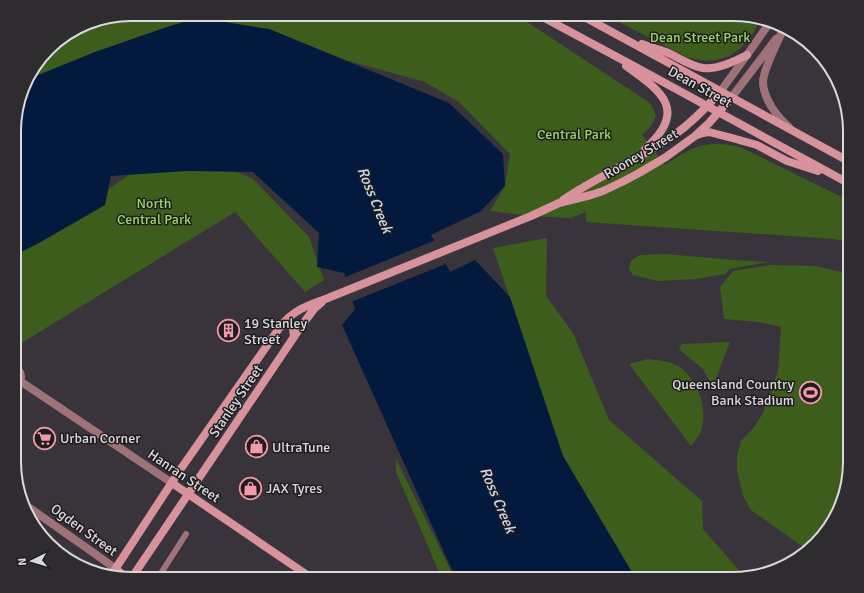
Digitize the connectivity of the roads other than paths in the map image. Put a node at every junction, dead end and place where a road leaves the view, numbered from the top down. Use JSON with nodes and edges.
{"nodes":[{"id":1,"x":550,"y":21,"type":"edge"},
{"id":2,"x":592,"y":21,"type":"edge"},
{"id":3,"x":767,"y":27,"type":"edge"},
{"id":4,"x":781,"y":32,"type":"edge"},
{"id":5,"x":782,"y":33,"type":"edge"},
{"id":6,"x":624,"y":38,"type":"junction"},
{"id":7,"x":595,"y":45,"type":"junction"},
{"id":8,"x":748,"y":55,"type":"junction"},
{"id":9,"x":720,"y":92,"type":"junction"},
{"id":10,"x":730,"y":98,"type":"junction"},
{"id":11,"x":707,"y":106,"type":"junction"},
{"id":12,"x":717,"y":112,"type":"junction"},
{"id":13,"x":694,"y":136,"type":"junction"},
{"id":14,"x":802,"y":136,"type":"junction"},
{"id":15,"x":843,"y":158,"type":"edge"},
{"id":16,"x":631,"y":161,"type":"junction"},
{"id":17,"x":836,"y":176,"type":"junction"},
{"id":18,"x":843,"y":180,"type":"edge"},
{"id":19,"x":559,"y":203,"type":"junction"},
{"id":20,"x":328,"y":298,"type":"junction"},
{"id":21,"x":280,"y":327,"type":"junction"},
{"id":22,"x":294,"y":337,"type":"junction"},
{"id":23,"x":21,"y":386,"type":"edge"},
{"id":24,"x":172,"y":483,"type":"junction"},
{"id":25,"x":188,"y":495,"type":"junction"},
{"id":26,"x":31,"y":509,"type":"edge"},
{"id":27,"x":186,"y":534,"type":"dead end"},
{"id":28,"x":112,"y":570,"type":"edge"},
{"id":29,"x":115,"y":571,"type":"edge"},
{"id":30,"x":136,"y":572,"type":"edge"},
{"id":31,"x":162,"y":572,"type":"edge"},
{"id":32,"x":303,"y":572,"type":"edge"}],
"edges":[{"from":1,"to":7,"type":"main road","name":"Dean Street"},
{"from":2,"to":6,"type":"main road","name":"Dean Street"},
{"from":3,"to":8,"type":"street","name":"Rooney Street"},
{"from":4,"to":10,"type":"street","name":"Rooney Street"},
{"from":5,"to":14,"type":"street"},
{"from":6,"to":8,"type":"main road"},
{"from":6,"to":9,"type":"main road","name":"Dean Street"},
{"from":7,"to":11,"type":"main road","name":"Dean Street"},
{"from":7,"to":16,"type":"main road"},
{"from":8,"to":9,"type":"street","name":"Rooney Street"},
{"from":9,"to":10,"type":"main road","name":"Dean Street"},
{"from":9,"to":11,"type":"main road","name":"Rooney Street"},
{"from":10,"to":12,"type":"main road","name":"Rooney Street"},
{"from":10,"to":14,"type":"main road","name":"Dean Street"},
{"from":11,"to":12,"type":"main road","name":"Dean Street"},
{"from":11,"to":16,"type":"main road","name":"Rooney Street"},
{"from":12,"to":13,"type":"main road","name":"Rooney Street"},
{"from":12,"to":17,"type":"main road","name":"Dean Street"},
{"from":13,"to":17,"type":"main road"},
{"from":13,"to":19,"type":"main road","name":"Rooney Street"},
{"from":14,"to":15,"type":"main road","name":"Dean Street"},
{"from":16,"to":19,"type":"main road","name":"Rooney Street"},
{"from":17,"to":18,"type":"main road","name":"Dean Street"},
{"from":19,"to":20,"type":"main road","name":"Rooney Street"},
{"from":20,"to":21,"type":"main road","name":"Stanley Street"},
{"from":20,"to":22,"type":"main road","name":"Stanley Street"},
{"from":21,"to":22,"type":"main road"},
{"from":21,"to":24,"type":"main road","name":"Stanley Street"},
{"from":22,"to":25,"type":"main road","name":"Stanley Street"},
{"from":23,"to":24,"type":"street","name":"Hanran Street"},
{"from":24,"to":25,"type":"main road","name":"Hanran Street"},
{"from":24,"to":29,"type":"main road","name":"Stanley Street"},
{"from":25,"to":30,"type":"main road","name":"Stanley Street"},
{"from":25,"to":32,"type":"main road","name":"Hanran Street"},
{"from":26,"to":28,"type":"street","name":"Ogden Street"},
{"from":27,"to":31,"type":"lane"}]}
